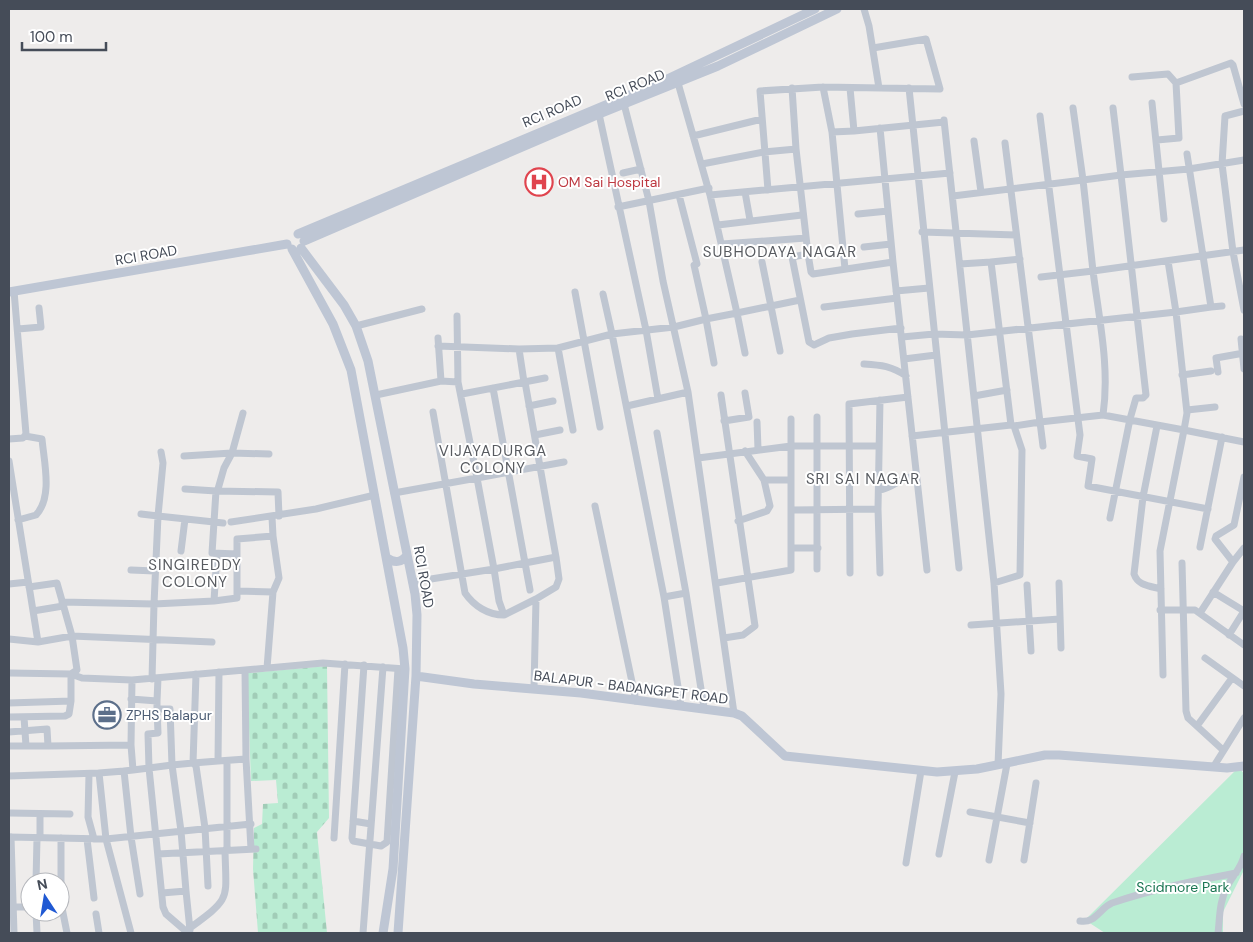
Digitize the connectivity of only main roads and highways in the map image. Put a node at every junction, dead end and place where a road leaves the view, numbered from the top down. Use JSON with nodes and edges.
{"nodes":[{"id":1,"x":815,"y":9,"type":"edge"},
{"id":2,"x":836,"y":9,"type":"edge"},
{"id":3,"x":576,"y":120,"type":"junction"},
{"id":4,"x":296,"y":243,"type":"junction"},
{"id":5,"x":11,"y":292,"type":"edge"},
{"id":6,"x":406,"y":555,"type":"junction"},
{"id":7,"x":387,"y":558,"type":"junction"},
{"id":8,"x":409,"y":566,"type":"junction"},
{"id":9,"x":390,"y":570,"type":"junction"},
{"id":10,"x":416,"y":676,"type":"junction"},
{"id":11,"x":1244,"y":767,"type":"edge"},
{"id":12,"x":383,"y":933,"type":"edge"},
{"id":13,"x":398,"y":933,"type":"edge"}],
"edges":[{"from":1,"to":3,"type":"main road","name":"RCI ROAD"},
{"from":2,"to":3,"type":"main road","name":"RCI ROAD"},
{"from":3,"to":4,"type":"main road","name":"RCI ROAD"},
{"from":4,"to":5,"type":"main road","name":"RCI ROAD"},
{"from":4,"to":6,"type":"main road","name":"RCI ROAD"},
{"from":4,"to":7,"type":"main road"},
{"from":6,"to":7,"type":"main road"},
{"from":6,"to":8,"type":"main road","name":"RCI ROAD"},
{"from":7,"to":9,"type":"main road"},
{"from":8,"to":9,"type":"main road"},
{"from":8,"to":10,"type":"main road","name":"RCI ROAD"},
{"from":9,"to":12,"type":"main road"},
{"from":10,"to":11,"type":"main road","name":"BALAPUR - BADANGPET ROAD"},
{"from":10,"to":13,"type":"main road","name":"RCI ROAD"}]}
